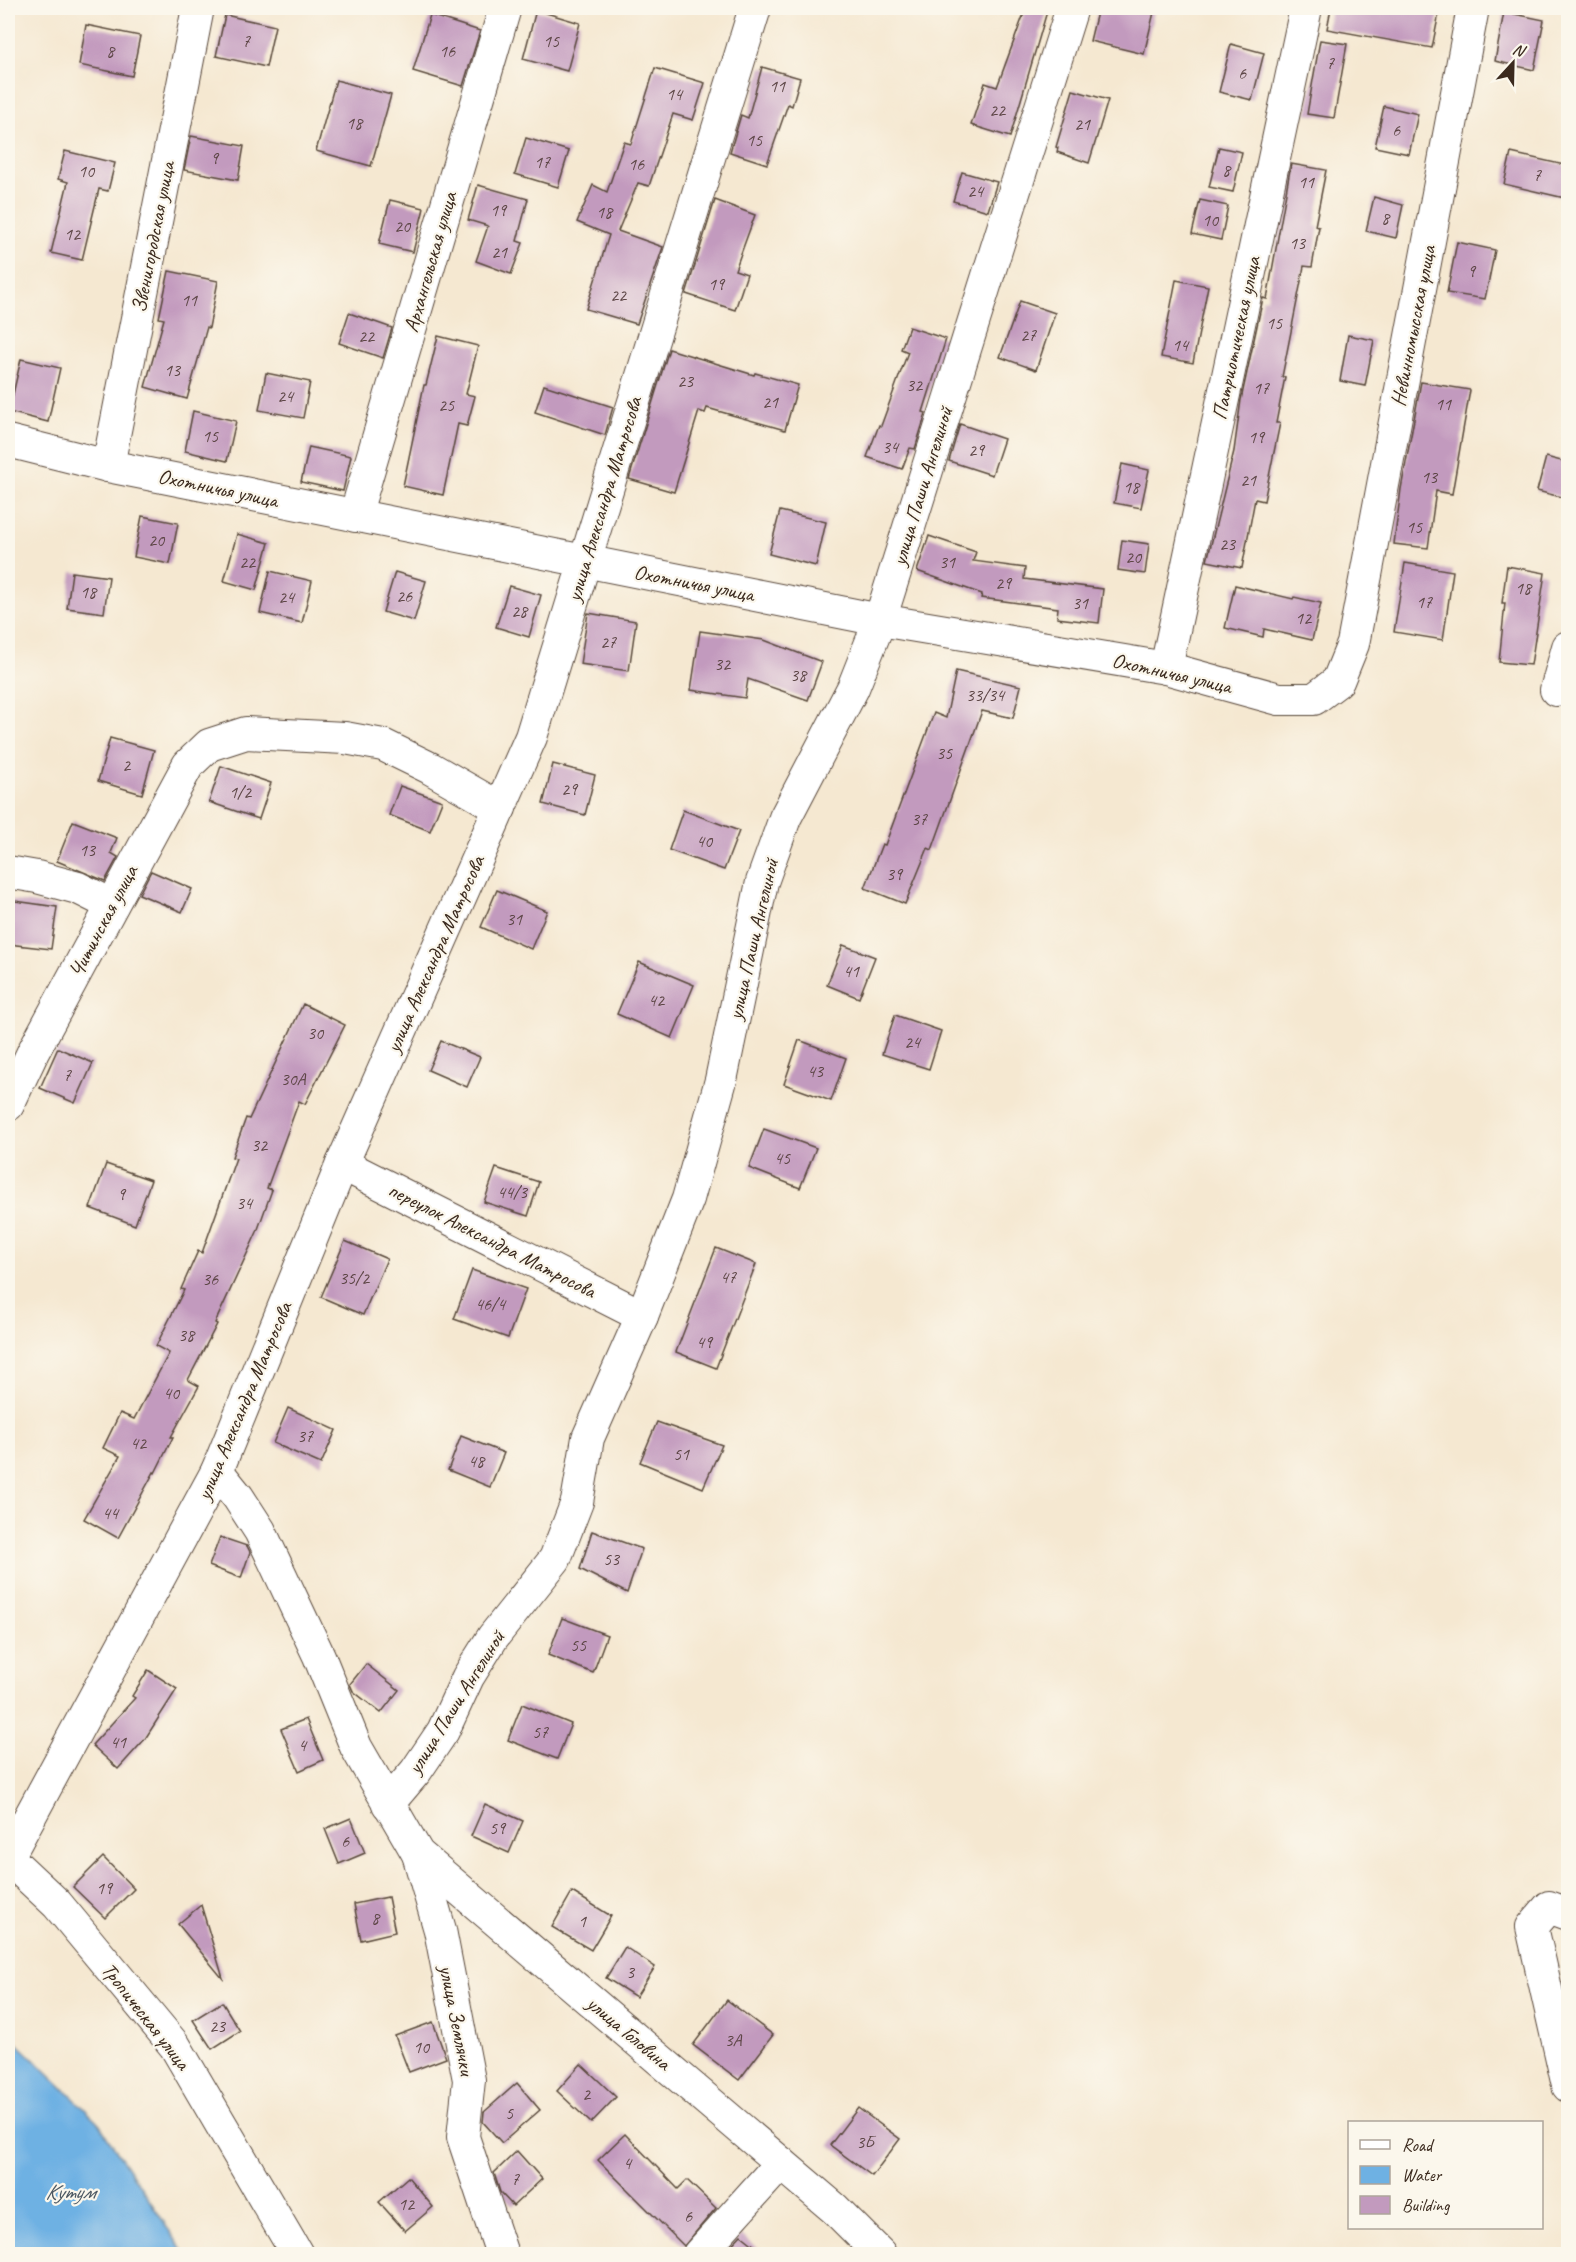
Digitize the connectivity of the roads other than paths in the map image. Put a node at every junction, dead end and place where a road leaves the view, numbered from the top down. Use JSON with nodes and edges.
{"nodes":[{"id":1,"x":198,"y":8,"type":"edge"},
{"id":2,"x":505,"y":8,"type":"edge"},
{"id":3,"x":755,"y":8,"type":"edge"},
{"id":4,"x":1072,"y":8,"type":"edge"},
{"id":5,"x":1306,"y":8,"type":"edge"},
{"id":6,"x":1473,"y":8,"type":"edge"},
{"id":7,"x":8,"y":441,"type":"edge"},
{"id":8,"x":108,"y":466,"type":"junction"},
{"id":9,"x":355,"y":516,"type":"junction"},
{"id":10,"x":585,"y":561,"type":"junction"},
{"id":11,"x":880,"y":620,"type":"junction"},
{"id":12,"x":1353,"y":644,"type":"joint"},
{"id":13,"x":1569,"y":647,"type":"edge"},
{"id":14,"x":1166,"y":668,"type":"junction"},
{"id":15,"x":1556,"y":690,"type":"dead end"},
{"id":16,"x":500,"y":808,"type":"junction"},
{"id":17,"x":8,"y":872,"type":"edge"},
{"id":18,"x":112,"y":905,"type":"junction"},
{"id":19,"x":8,"y":1105,"type":"edge"},
{"id":20,"x":342,"y":1164,"type":"junction"},
{"id":21,"x":642,"y":1316,"type":"junction"},
{"id":22,"x":217,"y":1471,"type":"junction"},
{"id":23,"x":388,"y":1804,"type":"junction"},
{"id":24,"x":418,"y":1854,"type":"junction"},
{"id":25,"x":8,"y":1857,"type":"edge"},
{"id":26,"x":1569,"y":1914,"type":"edge"},
{"id":27,"x":1569,"y":2086,"type":"edge"},
{"id":28,"x":781,"y":2163,"type":"junction"},
{"id":29,"x":297,"y":2254,"type":"edge"},
{"id":30,"x":502,"y":2254,"type":"edge"},
{"id":31,"x":699,"y":2254,"type":"edge"},
{"id":32,"x":880,"y":2254,"type":"edge"}],
"edges":[{"from":1,"to":8,"type":"street","name":"Звенигородская улица"},
{"from":2,"to":9,"type":"street","name":"Архангельская улица"},
{"from":3,"to":10,"type":"street","name":"улица Александра Матросова"},
{"from":4,"to":11,"type":"street","name":"улица Паши Ангелиной"},
{"from":5,"to":14,"type":"street","name":"Патриотическая улица"},
{"from":6,"to":12,"type":"street","name":"Невинномысская улица"},
{"from":7,"to":8,"type":"street","name":"Охотничья улица"},
{"from":8,"to":9,"type":"street","name":"Охотничья улица"},
{"from":9,"to":10,"type":"street","name":"Охотничья улица"},
{"from":10,"to":11,"type":"street","name":"Охотничья улица"},
{"from":10,"to":16,"type":"street","name":"улица Александра Матросова"},
{"from":11,"to":14,"type":"street","name":"Охотничья улица"},
{"from":11,"to":21,"type":"street","name":"улица Паши Ангелиной"},
{"from":12,"to":14,"type":"street","name":"Охотничья улица"},
{"from":13,"to":15,"type":"street"},
{"from":16,"to":18,"type":"street","name":"Читинская улица"},
{"from":16,"to":20,"type":"street","name":"улица Александра Матросова"},
{"from":17,"to":18,"type":"street"},
{"from":18,"to":19,"type":"street","name":"Читинская улица"},
{"from":20,"to":21,"type":"street","name":"переулок Александра Матросова"},
{"from":20,"to":22,"type":"street","name":"улица Александра Матросова"},
{"from":21,"to":23,"type":"street","name":"улица Паши Ангелиной"},
{"from":22,"to":23,"type":"street","name":"улица Головина"},
{"from":22,"to":25,"type":"street","name":"улица Александра Матросова"},
{"from":23,"to":24,"type":"street","name":"улица Головина"},
{"from":24,"to":28,"type":"street","name":"улица Головина"},
{"from":24,"to":30,"type":"street","name":"улица Землячки"},
{"from":25,"to":29,"type":"street","name":"Тропическая улица"},
{"from":26,"to":27,"type":"street"},
{"from":28,"to":31,"type":"street"},
{"from":28,"to":32,"type":"street","name":"улица Головина"}]}
